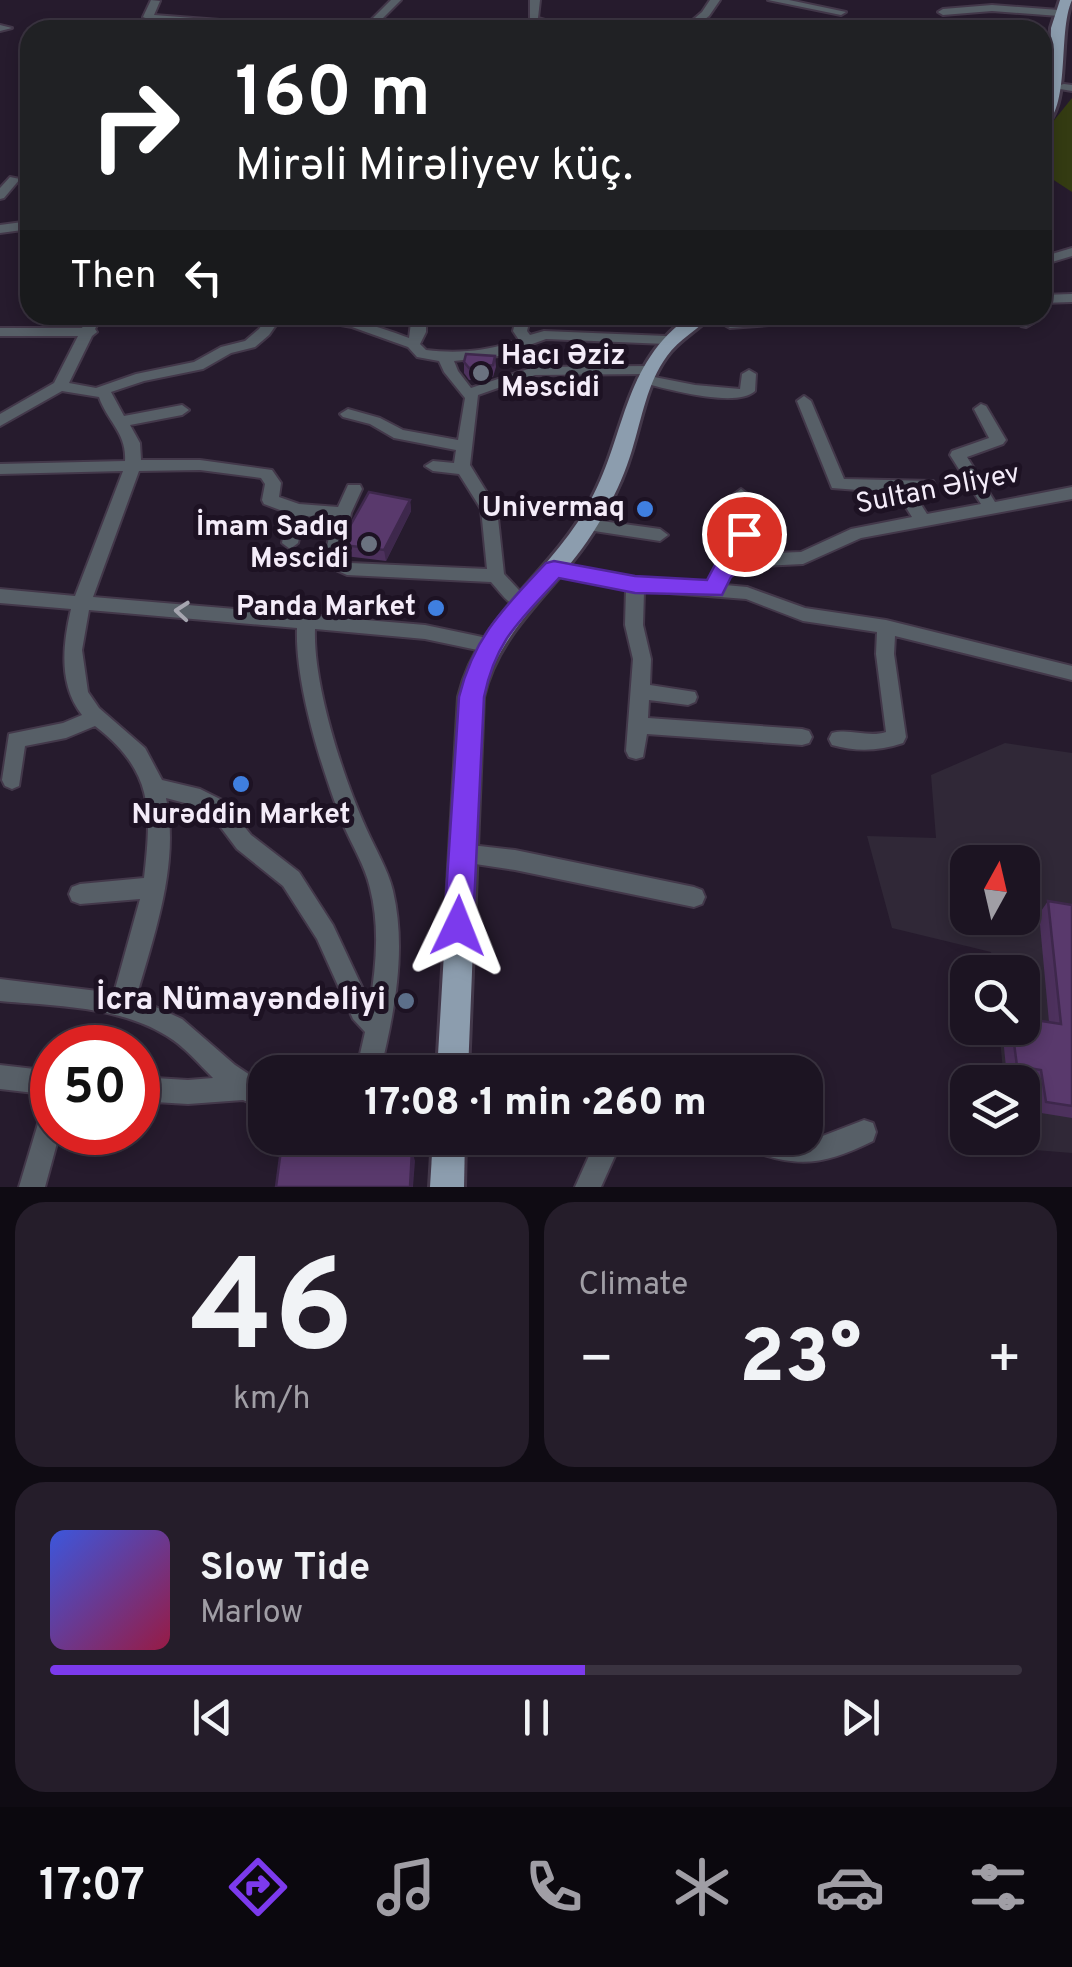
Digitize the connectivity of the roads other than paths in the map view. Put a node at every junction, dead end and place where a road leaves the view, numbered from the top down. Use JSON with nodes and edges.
{"nodes":[{"id":1,"x":396,"y":0,"type":"edge"},
{"id":2,"x":715,"y":0,"type":"edge"},
{"id":3,"x":773,"y":0,"type":"edge"},
{"id":4,"x":1063,"y":6,"type":"edge"},
{"id":5,"x":973,"y":9,"type":"edge"},
{"id":6,"x":841,"y":12,"type":"dead end"},
{"id":7,"x":942,"y":12,"type":"dead end"},
{"id":8,"x":376,"y":20,"type":"edge"},
{"id":9,"x":696,"y":20,"type":"edge"},
{"id":10,"x":1068,"y":87,"type":"edge"},
{"id":11,"x":1052,"y":112,"type":"edge"},
{"id":12,"x":14,"y":179,"type":"dead end"},
{"id":13,"x":0,"y":195,"type":"edge"},
{"id":14,"x":92,"y":325,"type":"edge"},
{"id":15,"x":269,"y":325,"type":"edge"},
{"id":16,"x":369,"y":325,"type":"edge"},
{"id":17,"x":419,"y":325,"type":"edge"},
{"id":18,"x":522,"y":325,"type":"edge"},
{"id":19,"x":684,"y":325,"type":"edge"},
{"id":20,"x":0,"y":332,"type":"edge"},
{"id":21,"x":90,"y":332,"type":"junction"},
{"id":22,"x":526,"y":340,"type":"junction"},
{"id":23,"x":666,"y":340,"type":"junction"},
{"id":24,"x":412,"y":344,"type":"junction"},
{"id":25,"x":499,"y":352,"type":"junction"},
{"id":26,"x":445,"y":357,"type":"junction"},
{"id":27,"x":646,"y":374,"type":"junction"},
{"id":28,"x":748,"y":374,"type":"dead end"},
{"id":29,"x":514,"y":383,"type":"junction"},
{"id":30,"x":60,"y":386,"type":"junction"},
{"id":31,"x":100,"y":391,"type":"junction"},
{"id":32,"x":470,"y":392,"type":"junction"},
{"id":33,"x":8,"y":396,"type":"dead end"},
{"id":34,"x":804,"y":401,"type":"dead end"},
{"id":35,"x":29,"y":405,"type":"junction"},
{"id":36,"x":981,"y":409,"type":"dead end"},
{"id":37,"x":182,"y":410,"type":"dead end"},
{"id":38,"x":348,"y":414,"type":"dead end"},
{"id":39,"x":0,"y":421,"type":"edge"},
{"id":40,"x":124,"y":421,"type":"junction"},
{"id":41,"x":466,"y":447,"type":"junction"},
{"id":42,"x":433,"y":466,"type":"dead end"},
{"id":43,"x":132,"y":468,"type":"junction"},
{"id":44,"x":0,"y":469,"type":"edge"},
{"id":45,"x":464,"y":469,"type":"junction"},
{"id":46,"x":927,"y":484,"type":"dead end"},
{"id":47,"x":902,"y":488,"type":"junction"},
{"id":48,"x":354,"y":489,"type":"dead end"},
{"id":49,"x":1072,"y":492,"type":"edge"},
{"id":50,"x":741,"y":495,"type":"dead end"},
{"id":51,"x":990,"y":506,"type":"junction"},
{"id":52,"x":297,"y":510,"type":"junction"},
{"id":53,"x":343,"y":513,"type":"junction"},
{"id":54,"x":922,"y":519,"type":"junction"},
{"id":55,"x":588,"y":525,"type":"junction"},
{"id":56,"x":660,"y":536,"type":"dead end"},
{"id":57,"x":332,"y":561,"type":"junction"},
{"id":58,"x":742,"y":561,"type":"junction"},
{"id":59,"x":554,"y":569,"type":"junction"},
{"id":60,"x":496,"y":576,"type":"junction"},
{"id":61,"x":635,"y":584,"type":"junction"},
{"id":62,"x":714,"y":589,"type":"junction"},
{"id":63,"x":0,"y":596,"type":"edge"},
{"id":64,"x":522,"y":602,"type":"junction"},
{"id":65,"x":84,"y":603,"type":"junction"},
{"id":66,"x":306,"y":621,"type":"junction"},
{"id":67,"x":886,"y":627,"type":"junction"},
{"id":68,"x":487,"y":645,"type":"junction"},
{"id":69,"x":1072,"y":673,"type":"edge"},
{"id":70,"x":641,"y":692,"type":"junction"},
{"id":71,"x":688,"y":696,"type":"dead end"},
{"id":72,"x":94,"y":718,"type":"junction"},
{"id":73,"x":638,"y":726,"type":"junction"},
{"id":74,"x":802,"y":737,"type":"dead end"},
{"id":75,"x":839,"y":739,"type":"dead end"},
{"id":76,"x":636,"y":751,"type":"dead end"},
{"id":77,"x":12,"y":780,"type":"dead end"},
{"id":78,"x":155,"y":787,"type":"junction"},
{"id":79,"x":462,"y":853,"type":"junction"},
{"id":80,"x":153,"y":888,"type":"junction"},
{"id":81,"x":80,"y":894,"type":"dead end"},
{"id":82,"x":694,"y":897,"type":"dead end"},
{"id":83,"x":0,"y":990,"type":"edge"},
{"id":84,"x":122,"y":1006,"type":"junction"},
{"id":85,"x":377,"y":1028,"type":"junction"},
{"id":86,"x":371,"y":1055,"type":"edge"},
{"id":87,"x":453,"y":1055,"type":"edge"},
{"id":88,"x":0,"y":1077,"type":"edge"},
{"id":89,"x":30,"y":1080,"type":"edge"},
{"id":90,"x":160,"y":1090,"type":"edge"},
{"id":91,"x":248,"y":1090,"type":"edge"},
{"id":92,"x":248,"y":1093,"type":"edge"},
{"id":93,"x":864,"y":1132,"type":"dead end"},
{"id":94,"x":823,"y":1151,"type":"edge"},
{"id":95,"x":41,"y":1155,"type":"edge"},
{"id":96,"x":448,"y":1155,"type":"edge"},
{"id":97,"x":602,"y":1155,"type":"edge"},
{"id":98,"x":32,"y":1187,"type":"edge"},
{"id":99,"x":447,"y":1187,"type":"edge"},
{"id":100,"x":588,"y":1187,"type":"edge"}],
"edges":[{"from":1,"to":8,"type":"street"},
{"from":2,"to":9,"type":"street"},
{"from":3,"to":6,"type":"street"},
{"from":4,"to":5,"type":"street"},
{"from":4,"to":10,"type":"main road"},
{"from":5,"to":7,"type":"street"},
{"from":10,"to":11,"type":"main road"},
{"from":12,"to":13,"type":"street"},
{"from":14,"to":21,"type":"street"},
{"from":15,"to":31,"type":"street"},
{"from":16,"to":24,"type":"street"},
{"from":17,"to":24,"type":"street"},
{"from":18,"to":22,"type":"street"},
{"from":19,"to":23,"type":"main road"},
{"from":20,"to":21,"type":"street"},
{"from":21,"to":30,"type":"street"},
{"from":22,"to":23,"type":"street"},
{"from":22,"to":25,"type":"street"},
{"from":23,"to":27,"type":"main road"},
{"from":24,"to":26,"type":"street"},
{"from":25,"to":26,"type":"street"},
{"from":25,"to":29,"type":"street"},
{"from":26,"to":32,"type":"street"},
{"from":27,"to":28,"type":"street"},
{"from":27,"to":29,"type":"street"},
{"from":27,"to":55,"type":"main road"},
{"from":29,"to":32,"type":"street"},
{"from":30,"to":31,"type":"street"},
{"from":30,"to":35,"type":"street"},
{"from":31,"to":40,"type":"street"},
{"from":32,"to":41,"type":"street"},
{"from":33,"to":35,"type":"street"},
{"from":34,"to":47,"type":"street"},
{"from":35,"to":39,"type":"street"},
{"from":36,"to":51,"type":"street"},
{"from":37,"to":40,"type":"street"},
{"from":38,"to":41,"type":"street"},
{"from":40,"to":43,"type":"street"},
{"from":41,"to":45,"type":"street"},
{"from":42,"to":45,"type":"street"},
{"from":43,"to":44,"type":"street"},
{"from":43,"to":52,"type":"street"},
{"from":43,"to":65,"type":"street"},
{"from":45,"to":60,"type":"street"},
{"from":46,"to":47,"type":"street"},
{"from":47,"to":54,"type":"street"},
{"from":48,"to":53,"type":"street"},
{"from":49,"to":51,"type":"street","name":"Sultan Əliyev"},
{"from":50,"to":58,"type":"street"},
{"from":51,"to":54,"type":"street","name":"Sultan Əliyev"},
{"from":52,"to":53,"type":"street"},
{"from":52,"to":57,"type":"street"},
{"from":53,"to":57,"type":"street"},
{"from":54,"to":58,"type":"street","name":"Sultan Əliyev"},
{"from":55,"to":56,"type":"street"},
{"from":55,"to":59,"type":"main road"},
{"from":57,"to":60,"type":"street"},
{"from":58,"to":62,"type":"street"},
{"from":59,"to":61,"type":"street"},
{"from":59,"to":64,"type":"main road"},
{"from":60,"to":64,"type":"street"},
{"from":61,"to":62,"type":"street"},
{"from":61,"to":70,"type":"street"},
{"from":62,"to":67,"type":"street"},
{"from":63,"to":65,"type":"street"},
{"from":64,"to":68,"type":"main road"},
{"from":66,"to":65,"type":"street","one_way":true},
{"from":65,"to":72,"type":"street"},
{"from":66,"to":68,"type":"street"},
{"from":66,"to":85,"type":"street"},
{"from":67,"to":69,"type":"street"},
{"from":67,"to":75,"type":"street"},
{"from":68,"to":79,"type":"main road"},
{"from":70,"to":71,"type":"street"},
{"from":70,"to":73,"type":"street"},
{"from":72,"to":77,"type":"street"},
{"from":72,"to":78,"type":"street"},
{"from":73,"to":74,"type":"street"},
{"from":73,"to":76,"type":"street"},
{"from":78,"to":80,"type":"street"},
{"from":78,"to":85,"type":"street"},
{"from":79,"to":82,"type":"street"},
{"from":79,"to":87,"type":"main road"},
{"from":80,"to":81,"type":"street"},
{"from":80,"to":84,"type":"street"},
{"from":83,"to":84,"type":"street"},
{"from":84,"to":91,"type":"street"},
{"from":85,"to":86,"type":"street"},
{"from":88,"to":89,"type":"street"},
{"from":90,"to":92,"type":"street"},
{"from":93,"to":94,"type":"street"},
{"from":95,"to":98,"type":"street"},
{"from":96,"to":99,"type":"main road"},
{"from":97,"to":100,"type":"street"}]}
